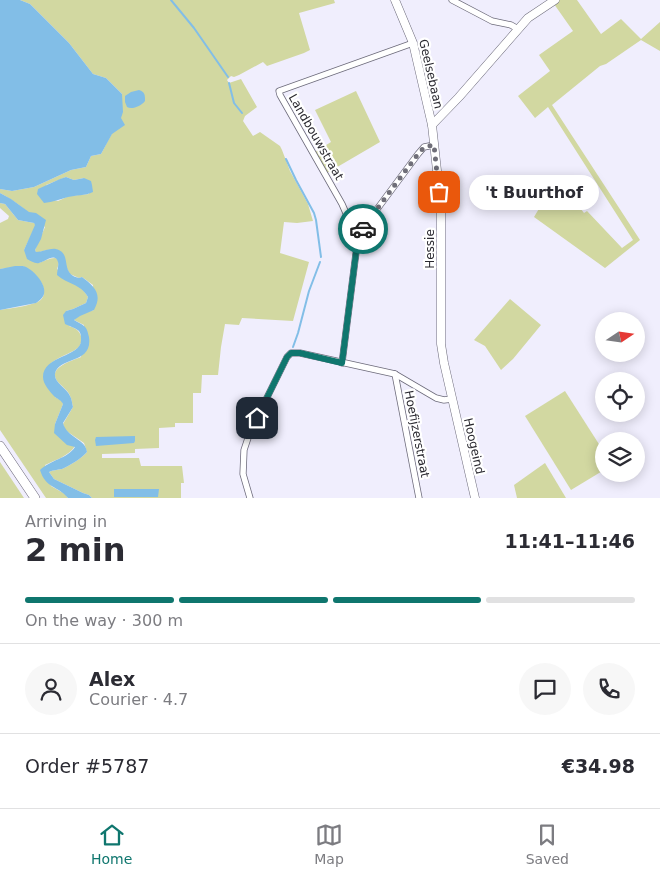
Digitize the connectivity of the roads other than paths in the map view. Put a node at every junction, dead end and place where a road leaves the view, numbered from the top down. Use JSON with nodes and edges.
{"nodes":[{"id":1,"x":395,"y":0,"type":"edge"},
{"id":2,"x":452,"y":0,"type":"edge"},
{"id":3,"x":555,"y":0,"type":"edge"},
{"id":4,"x":518,"y":30,"type":"junction"},
{"id":5,"x":413,"y":43,"type":"junction"},
{"id":6,"x":432,"y":125,"type":"junction"},
{"id":7,"x":434,"y":145,"type":"junction"},
{"id":8,"x":358,"y":240,"type":"junction"},
{"id":9,"x":342,"y":363,"type":"junction"},
{"id":10,"x":396,"y":374,"type":"junction"},
{"id":11,"x":452,"y":399,"type":"junction"},
{"id":12,"x":0,"y":446,"type":"edge"},
{"id":13,"x":35,"y":498,"type":"edge"},
{"id":14,"x":250,"y":498,"type":"edge"},
{"id":15,"x":419,"y":498,"type":"edge"},
{"id":16,"x":475,"y":498,"type":"edge"}],
"edges":[{"from":1,"to":5,"type":"street","name":"Geelsebaan"},
{"from":2,"to":4,"type":"street"},
{"from":3,"to":4,"type":"street"},
{"from":4,"to":6,"type":"street"},
{"from":5,"to":6,"type":"street","name":"Geelsebaan"},
{"from":5,"to":8,"type":"street","name":"Landbouwstraat"},
{"from":6,"to":7,"type":"street","name":"Hessie"},
{"from":7,"to":8,"type":"street"},
{"from":7,"to":11,"type":"street","name":"Hessie"},
{"from":8,"to":9,"type":"street"},
{"from":9,"to":10,"type":"street"},
{"from":9,"to":14,"type":"street"},
{"from":10,"to":11,"type":"street"},
{"from":10,"to":15,"type":"street","name":"Hoefijzerstraat"},
{"from":11,"to":16,"type":"street","name":"Hoogeind"},
{"from":12,"to":13,"type":"main road"}]}
